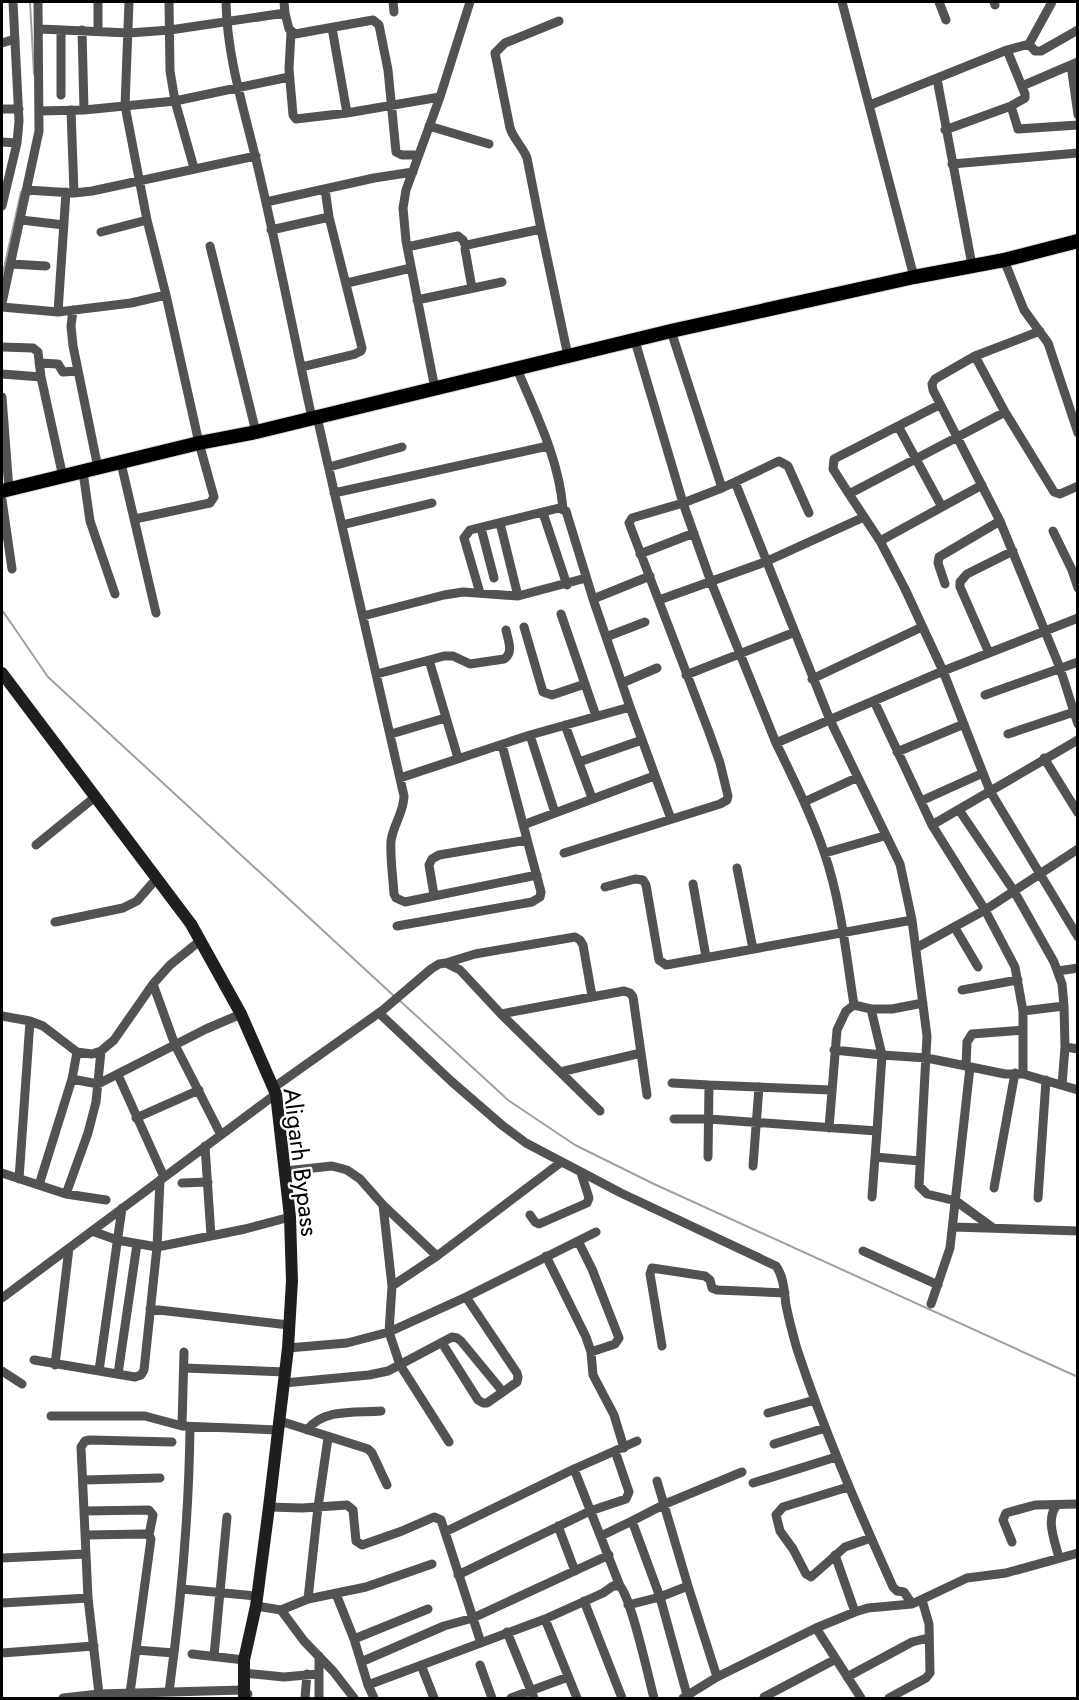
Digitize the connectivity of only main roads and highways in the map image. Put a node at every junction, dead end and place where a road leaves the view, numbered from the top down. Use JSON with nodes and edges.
{"nodes":[{"id":1,"x":1077,"y":241,"type":"edge"},
{"id":2,"x":4,"y":494,"type":"edge"},
{"id":3,"x":2,"y":673,"type":"edge"},
{"id":4,"x":242,"y":1695,"type":"edge"}],
"edges":[{"from":1,"to":2,"type":"main road"},
{"from":3,"to":4,"type":"main road","name":"Aligarh Bypass"}]}
